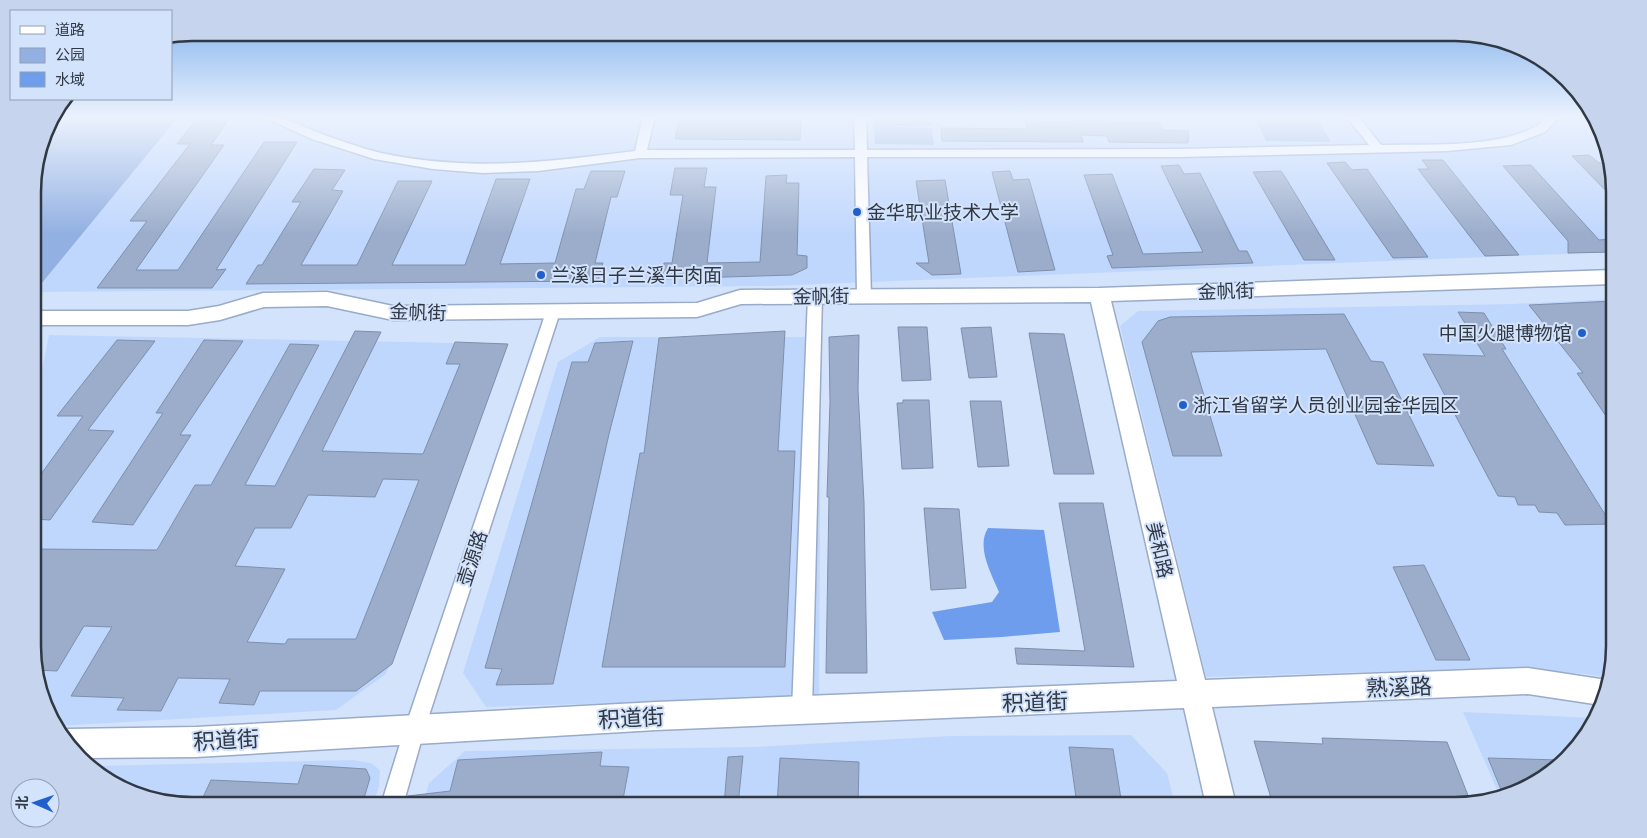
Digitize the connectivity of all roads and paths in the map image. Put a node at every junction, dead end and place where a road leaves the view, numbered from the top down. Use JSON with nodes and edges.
{"nodes":[{"id":1,"x":375,"y":155,"type":"edge"},
{"id":2,"x":631,"y":155,"type":"edge"},
{"id":3,"x":862,"y":155,"type":"edge"},
{"id":4,"x":1606,"y":277,"type":"edge"},
{"id":5,"x":1099,"y":295,"type":"junction"},
{"id":6,"x":815,"y":296,"type":"junction"},
{"id":7,"x":864,"y":296,"type":"junction"},
{"id":8,"x":553,"y":312,"type":"junction"},
{"id":9,"x":42,"y":318,"type":"edge"},
{"id":10,"x":1599,"y":691,"type":"edge"},
{"id":11,"x":1194,"y":696,"type":"junction"},
{"id":12,"x":802,"y":711,"type":"junction"},
{"id":13,"x":414,"y":730,"type":"junction"},
{"id":14,"x":78,"y":744,"type":"edge"},
{"id":15,"x":1219,"y":796,"type":"edge"},
{"id":16,"x":395,"y":797,"type":"edge"}],
"edges":[{"from":1,"to":2,"type":"street"},
{"from":3,"to":7,"type":"street"},
{"from":4,"to":5,"type":"street","name":"金帆街"},
{"from":5,"to":7,"type":"street","name":"金帆街"},
{"from":5,"to":11,"type":"street","name":"美和路"},
{"from":6,"to":7,"type":"street","name":"金帆街"},
{"from":6,"to":8,"type":"street","name":"金帆街"},
{"from":6,"to":12,"type":"street"},
{"from":8,"to":9,"type":"street","name":"金帆街"},
{"from":8,"to":13,"type":"street","name":"壶源路"},
{"from":10,"to":11,"type":"street","name":"熟溪路"},
{"from":11,"to":12,"type":"street","name":"积道街"},
{"from":11,"to":15,"type":"street","name":"美和路"},
{"from":12,"to":13,"type":"street","name":"积道街"},
{"from":13,"to":14,"type":"street","name":"积道街"},
{"from":13,"to":16,"type":"street","name":"壶源路"}]}
